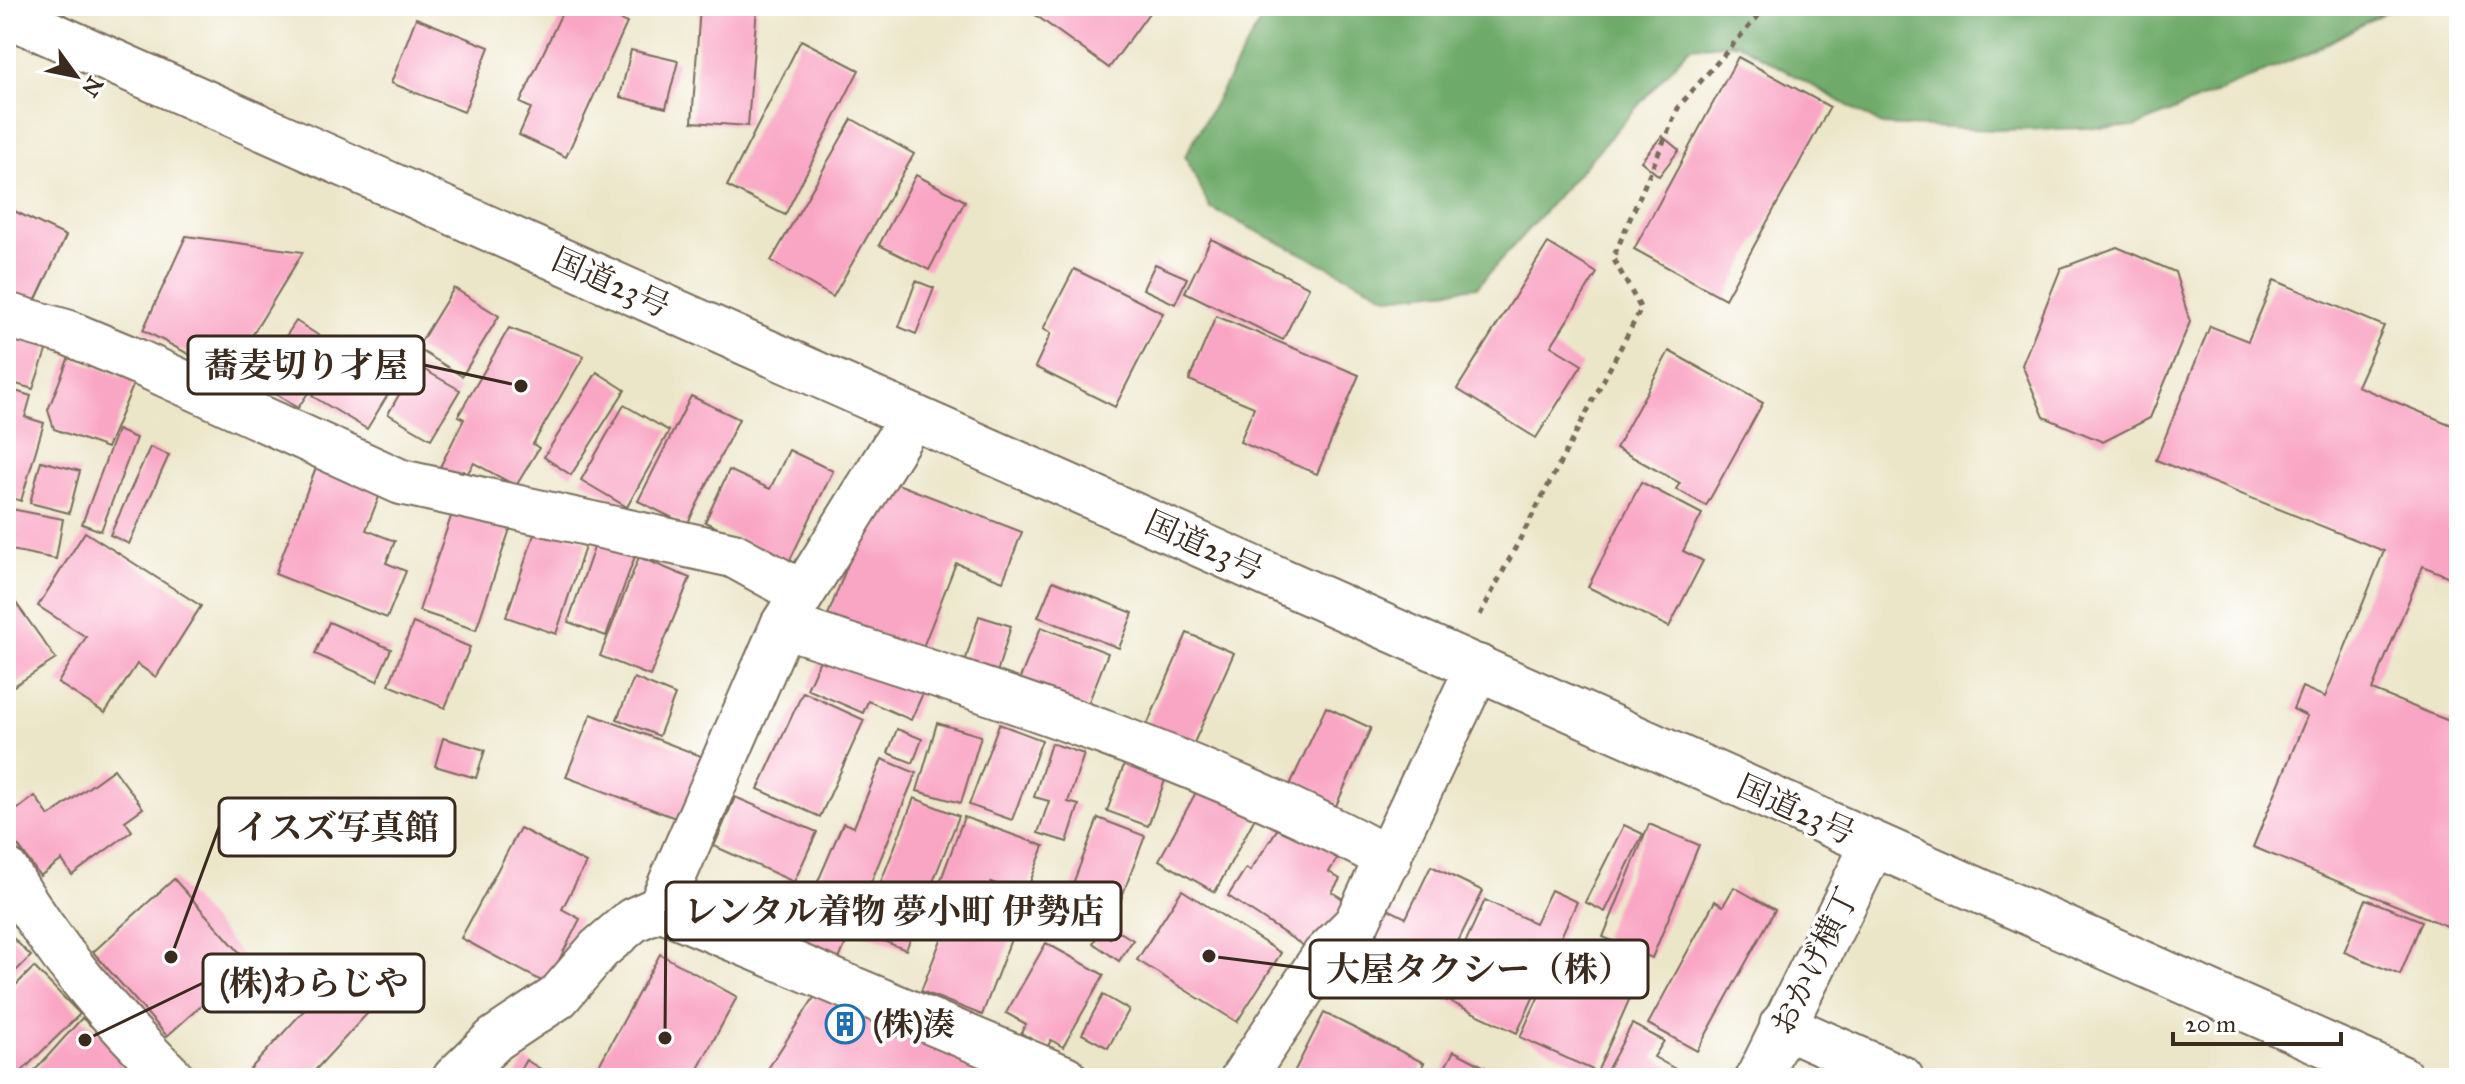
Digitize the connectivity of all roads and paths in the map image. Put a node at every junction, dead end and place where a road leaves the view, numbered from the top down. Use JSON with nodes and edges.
{"nodes":[{"id":1,"x":1767,"y":6,"type":"edge"},
{"id":2,"x":6,"y":14,"type":"edge"},
{"id":3,"x":6,"y":315,"type":"edge"},
{"id":4,"x":912,"y":417,"type":"junction"},
{"id":5,"x":793,"y":609,"type":"junction"},
{"id":6,"x":1468,"y":663,"type":"junction"},
{"id":7,"x":1873,"y":845,"type":"junction"},
{"id":8,"x":1389,"y":859,"type":"junction"},
{"id":9,"x":6,"y":870,"type":"edge"},
{"id":10,"x":660,"y":908,"type":"junction"},
{"id":11,"x":1782,"y":1025,"type":"junction"},
{"id":12,"x":172,"y":1078,"type":"edge"},
{"id":13,"x":455,"y":1078,"type":"edge"},
{"id":14,"x":1065,"y":1078,"type":"edge"},
{"id":15,"x":1243,"y":1078,"type":"edge"},
{"id":16,"x":1758,"y":1078,"type":"edge"},
{"id":17,"x":1901,"y":1078,"type":"edge"},
{"id":18,"x":2401,"y":1078,"type":"edge"}],
"edges":[{"from":1,"to":6,"type":"path"},
{"from":2,"to":4,"type":"main road","name":"国道23号"},
{"from":3,"to":5,"type":"main road"},
{"from":4,"to":5,"type":"main road"},
{"from":4,"to":6,"type":"main road","name":"国道23号"},
{"from":5,"to":8,"type":"main road"},
{"from":5,"to":10,"type":"main road"},
{"from":6,"to":7,"type":"main road","name":"国道23号"},
{"from":6,"to":8,"type":"main road"},
{"from":7,"to":11,"type":"main road","name":"おかげ横丁"},
{"from":7,"to":18,"type":"main road","name":"国道23号"},
{"from":8,"to":15,"type":"main road"},
{"from":9,"to":12,"type":"main road"},
{"from":10,"to":13,"type":"main road"},
{"from":10,"to":14,"type":"main road"},
{"from":11,"to":16,"type":"main road","name":"おかげ横丁"},
{"from":11,"to":17,"type":"main road"}]}
